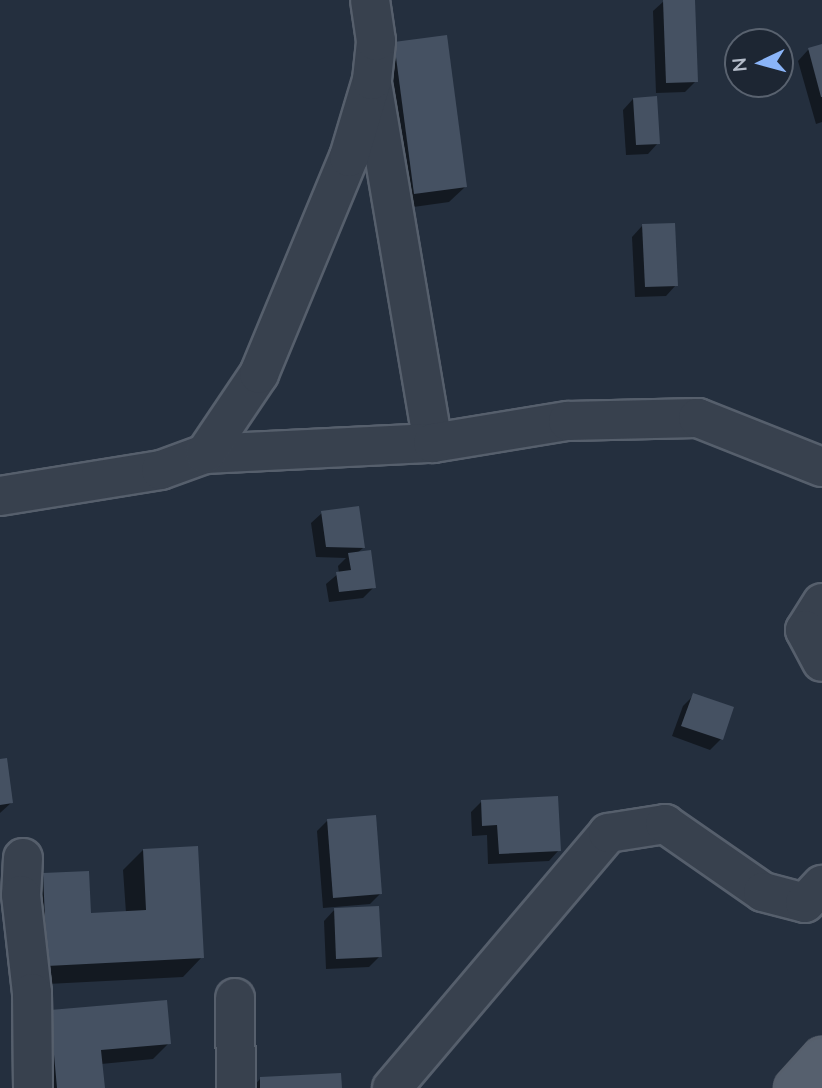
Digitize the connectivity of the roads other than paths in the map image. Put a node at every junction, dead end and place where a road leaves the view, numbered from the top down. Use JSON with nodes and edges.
{"nodes":[{"id":1,"x":370,"y":0,"type":"edge"},
{"id":2,"x":372,"y":80,"type":"junction"},
{"id":3,"x":433,"y":443,"type":"junction"},
{"id":4,"x":205,"y":454,"type":"junction"},
{"id":5,"x":822,"y":467,"type":"edge"},
{"id":6,"x":0,"y":496,"type":"edge"},
{"id":7,"x":822,"y":603,"type":"edge"},
{"id":8,"x":822,"y":662,"type":"edge"},
{"id":9,"x":23,"y":858,"type":"dead end"},
{"id":10,"x":822,"y":885,"type":"edge"},
{"id":11,"x":235,"y":998,"type":"dead end"},
{"id":12,"x":822,"y":1056,"type":"edge"},
{"id":13,"x":33,"y":1088,"type":"edge"},
{"id":14,"x":236,"y":1088,"type":"edge"},
{"id":15,"x":393,"y":1088,"type":"edge"},
{"id":16,"x":794,"y":1088,"type":"edge"}],
"edges":[{"from":1,"to":2,"type":"street"},
{"from":2,"to":3,"type":"street"},
{"from":2,"to":4,"type":"street"},
{"from":3,"to":4,"type":"street"},
{"from":3,"to":5,"type":"street"},
{"from":4,"to":6,"type":"street"},
{"from":7,"to":8,"type":"street"},
{"from":9,"to":13,"type":"street"},
{"from":10,"to":15,"type":"street"},
{"from":11,"to":14,"type":"street"},
{"from":12,"to":16,"type":"main road"}]}
